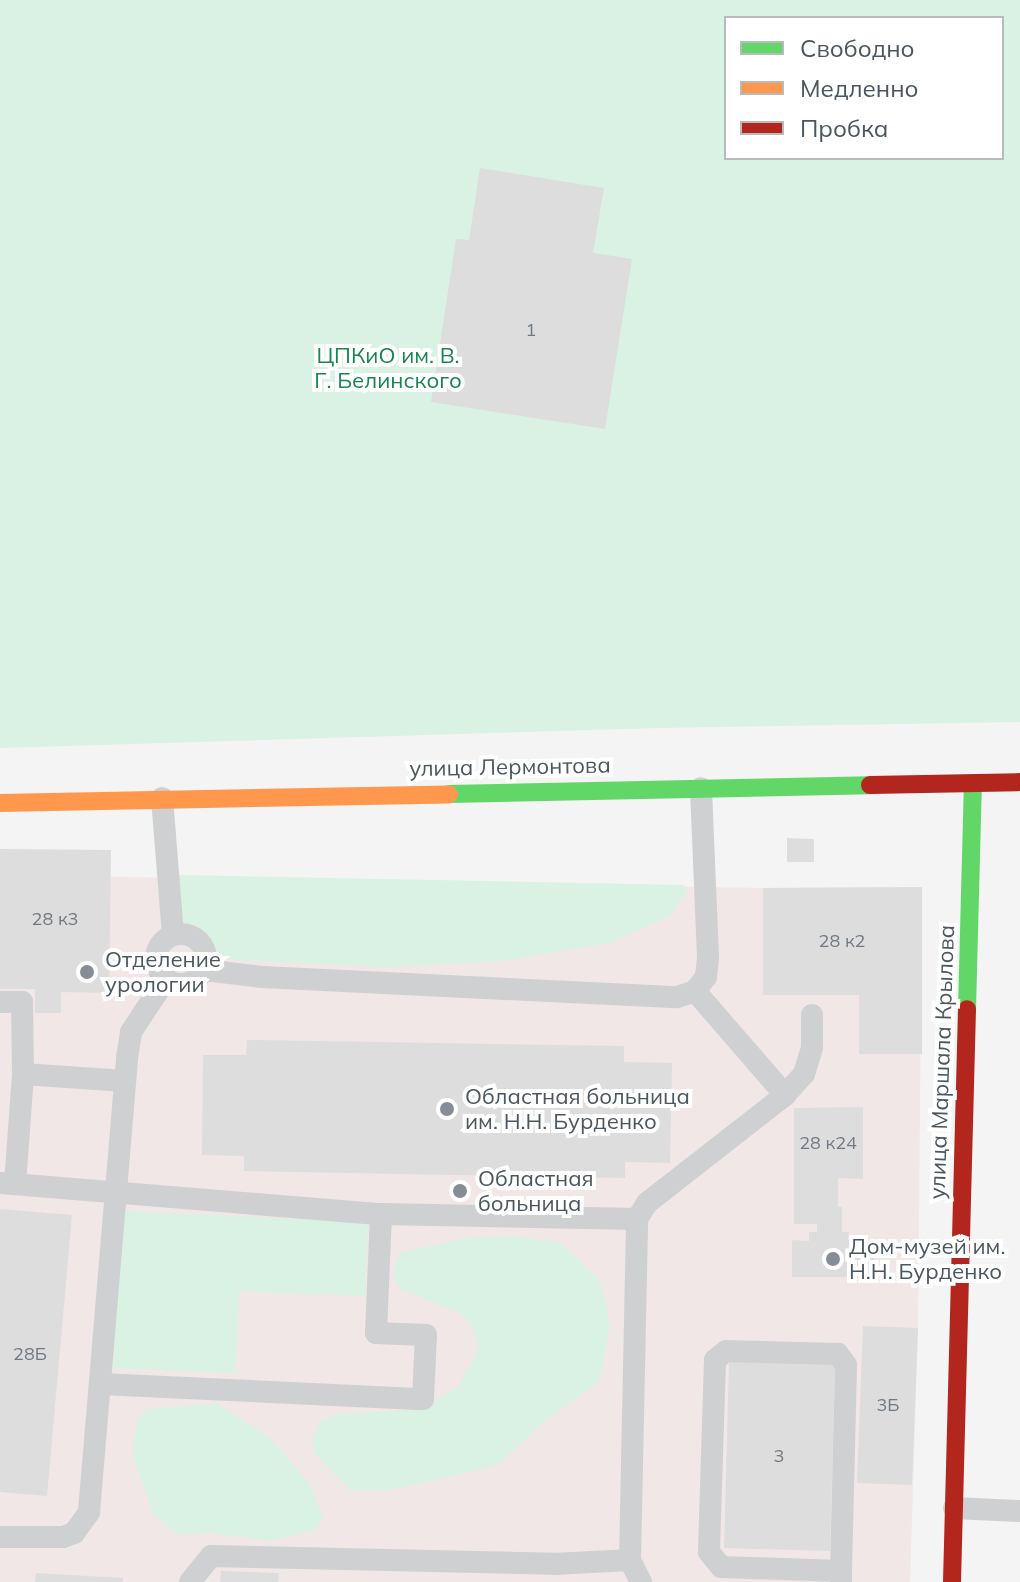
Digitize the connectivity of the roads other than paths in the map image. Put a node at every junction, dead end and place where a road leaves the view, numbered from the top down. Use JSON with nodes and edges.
{"nodes":[{"id":1,"x":1020,"y":782,"type":"edge"},
{"id":2,"x":973,"y":783,"type":"junction"},
{"id":3,"x":701,"y":788,"type":"junction"},
{"id":4,"x":162,"y":798,"type":"junction"},
{"id":5,"x":0,"y":803,"type":"edge"},
{"id":6,"x":173,"y":934,"type":"junction"},
{"id":7,"x":204,"y":970,"type":"junction"},
{"id":8,"x":166,"y":979,"type":"junction"},
{"id":9,"x":695,"y":991,"type":"junction"},
{"id":10,"x":0,"y":1002,"type":"edge"},
{"id":11,"x":812,"y":1015,"type":"dead end"},
{"id":12,"x":23,"y":1074,"type":"junction"},
{"id":13,"x":125,"y":1081,"type":"junction"},
{"id":14,"x":785,"y":1095,"type":"junction"},
{"id":15,"x":8,"y":1184,"type":"edge"},
{"id":16,"x":114,"y":1192,"type":"junction"},
{"id":17,"x":381,"y":1214,"type":"junction"},
{"id":18,"x":637,"y":1219,"type":"junction"},
{"id":19,"x":101,"y":1384,"type":"junction"},
{"id":20,"x":954,"y":1508,"type":"junction"},
{"id":21,"x":1020,"y":1511,"type":"edge"},
{"id":22,"x":0,"y":1537,"type":"edge"},
{"id":23,"x":630,"y":1560,"type":"junction"},
{"id":24,"x":841,"y":1577,"type":"edge"},
{"id":25,"x":190,"y":1582,"type":"edge"},
{"id":26,"x":641,"y":1582,"type":"edge"},
{"id":27,"x":952,"y":1582,"type":"edge"}],
"edges":[{"from":1,"to":2,"type":"main road","name":"улица Лермонтова"},
{"from":2,"to":3,"type":"main road","name":"улица Лермонтова"},
{"from":2,"to":20,"type":"main road","name":"улица Маршала Крылова"},
{"from":3,"to":4,"type":"main road","name":"улица Лермонтова"},
{"from":3,"to":9,"type":"lane"},
{"from":4,"to":5,"type":"main road","name":"улица Лермонтова"},
{"from":4,"to":6,"type":"lane"},
{"from":6,"to":7,"type":"lane"},
{"from":6,"to":8,"type":"lane"},
{"from":7,"to":8,"type":"lane"},
{"from":7,"to":9,"type":"lane"},
{"from":8,"to":13,"type":"lane"},
{"from":9,"to":14,"type":"lane"},
{"from":10,"to":12,"type":"lane"},
{"from":11,"to":14,"type":"lane"},
{"from":12,"to":13,"type":"lane"},
{"from":12,"to":15,"type":"lane"},
{"from":13,"to":16,"type":"lane"},
{"from":14,"to":18,"type":"lane"},
{"from":15,"to":16,"type":"lane"},
{"from":16,"to":17,"type":"lane"},
{"from":16,"to":19,"type":"lane"},
{"from":17,"to":18,"type":"lane"},
{"from":17,"to":19,"type":"lane"},
{"from":18,"to":23,"type":"lane"},
{"from":19,"to":22,"type":"lane"},
{"from":20,"to":21,"type":"lane"},
{"from":20,"to":27,"type":"main road","name":"улица Маршала Крылова"},
{"from":23,"to":25,"type":"lane"},
{"from":23,"to":26,"type":"lane"},
{"from":24,"to":24,"type":"lane"}]}
